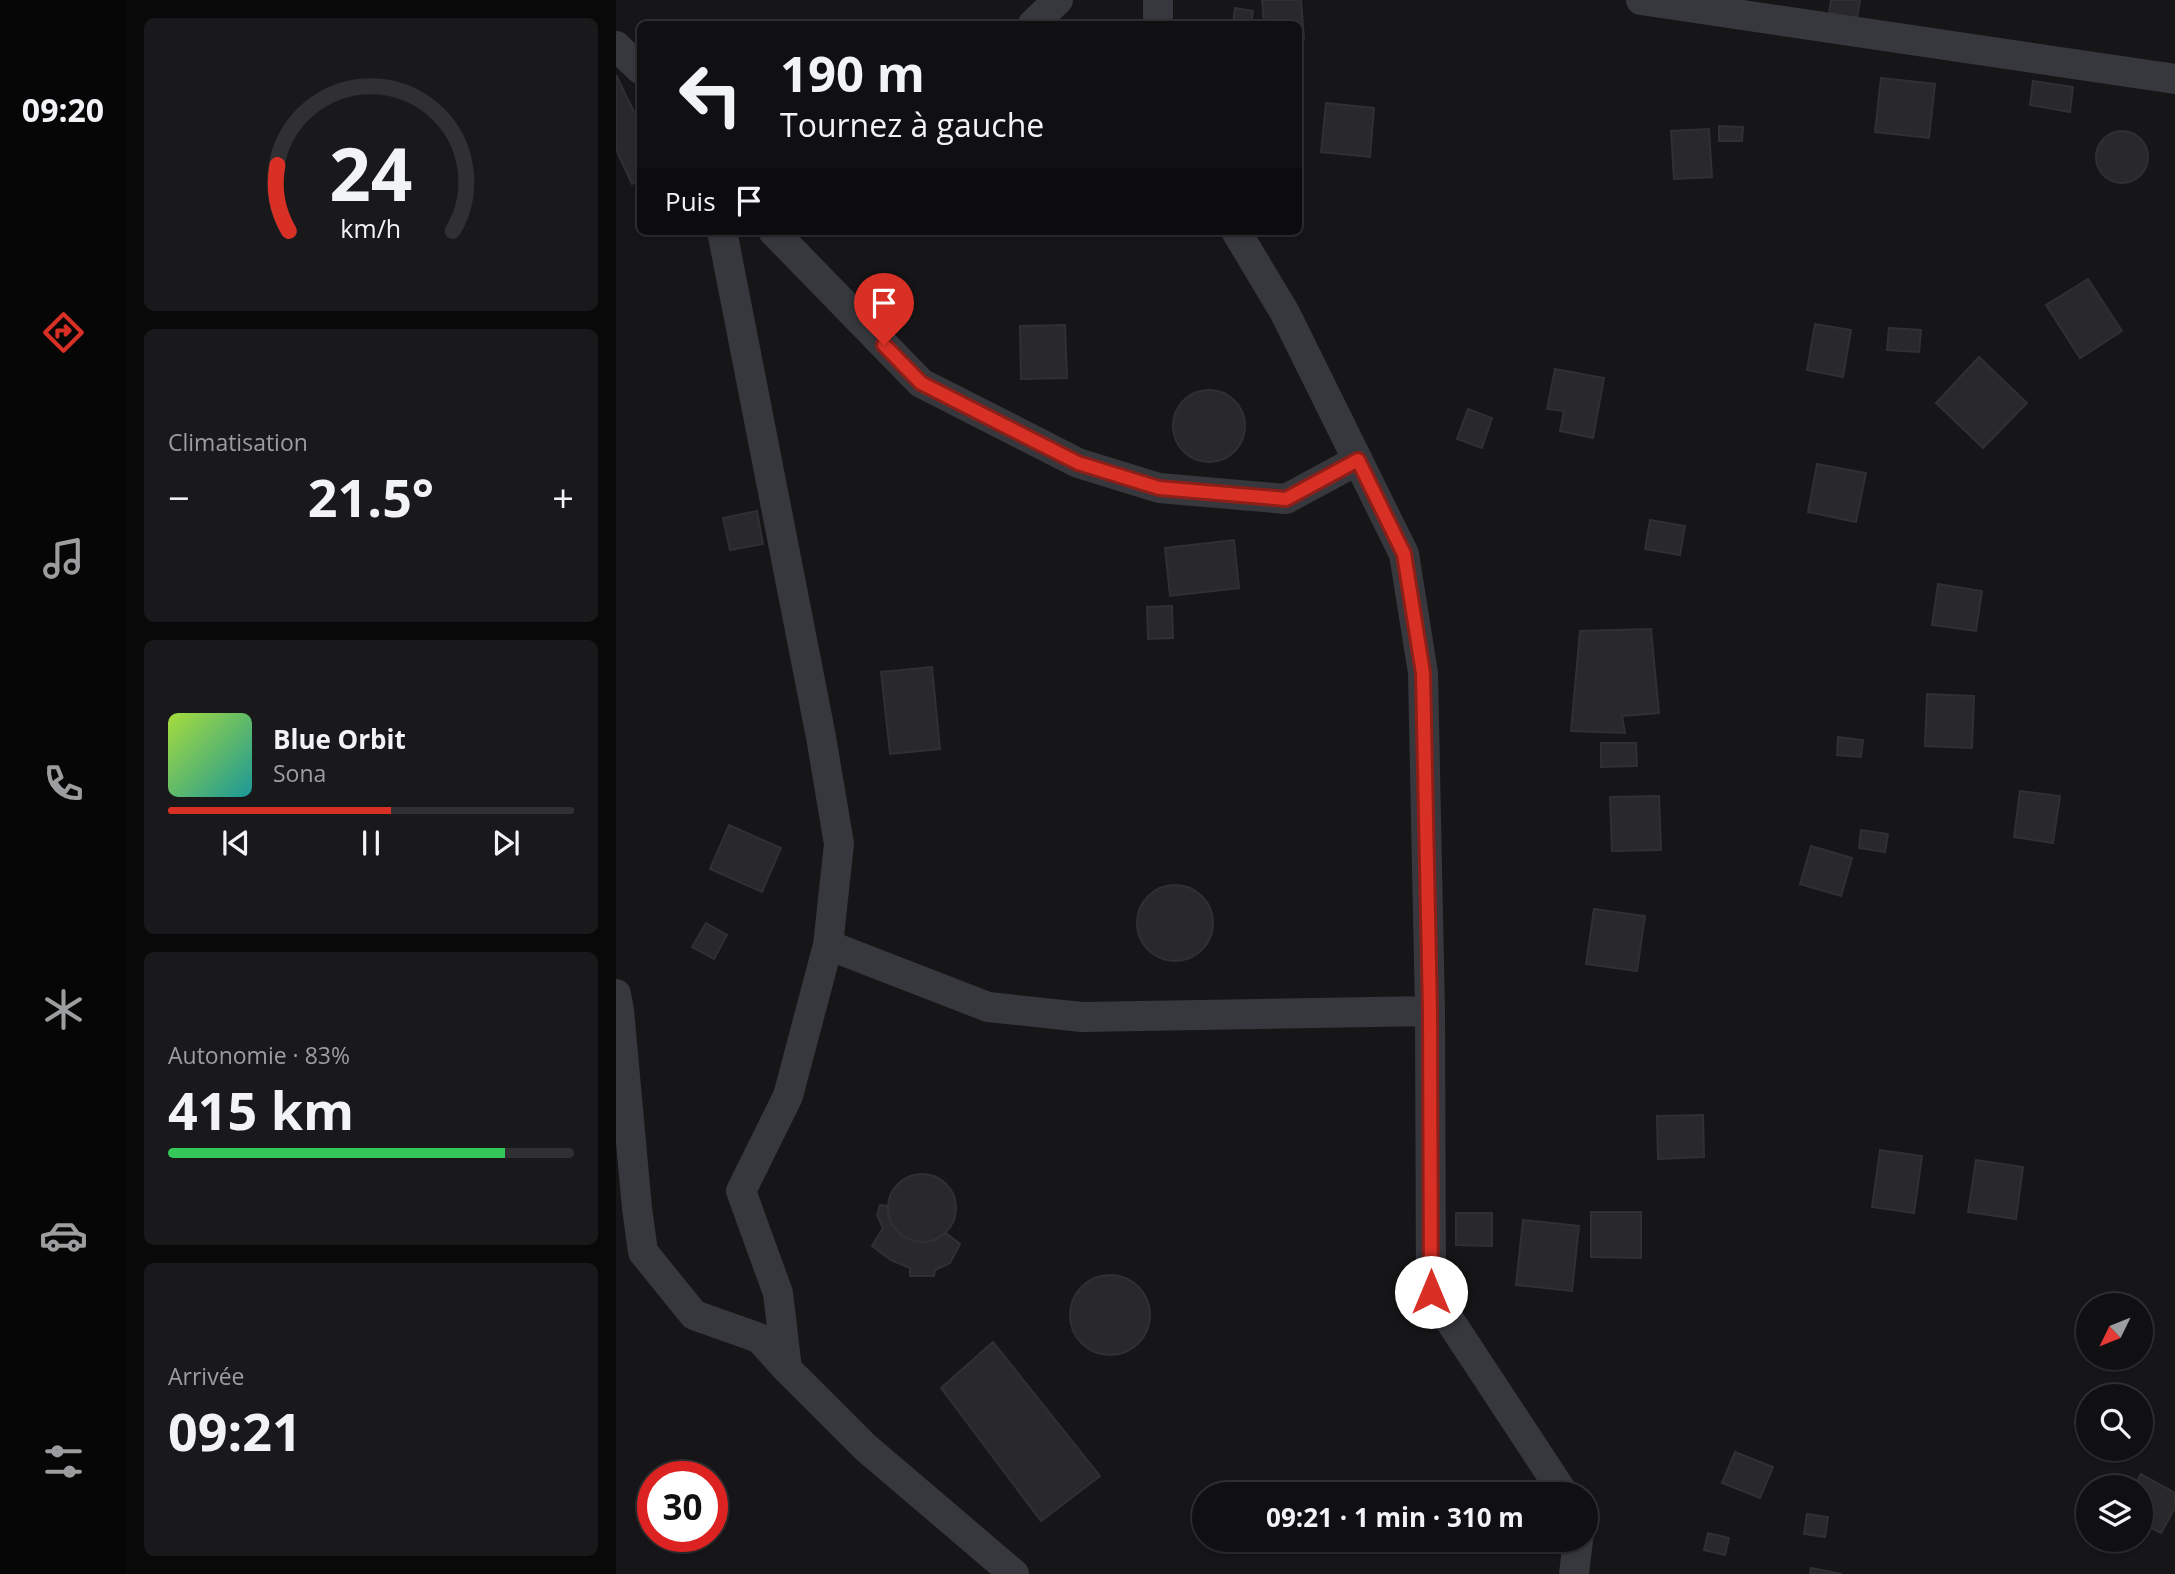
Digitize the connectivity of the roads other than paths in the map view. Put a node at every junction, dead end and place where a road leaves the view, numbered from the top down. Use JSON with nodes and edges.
{"nodes":[{"id":1,"x":1058,"y":0,"type":"edge"},
{"id":2,"x":1158,"y":0,"type":"edge"},
{"id":3,"x":1641,"y":0,"type":"edge"},
{"id":4,"x":1036,"y":21,"type":"edge"},
{"id":5,"x":1158,"y":21,"type":"edge"},
{"id":6,"x":616,"y":46,"type":"edge"},
{"id":7,"x":637,"y":66,"type":"edge"},
{"id":8,"x":2175,"y":79,"type":"edge"},
{"id":9,"x":723,"y":235,"type":"edge"},
{"id":10,"x":777,"y":235,"type":"edge"},
{"id":11,"x":1238,"y":235,"type":"edge"},
{"id":12,"x":1358,"y":460,"type":"junction"},
{"id":13,"x":828,"y":945,"type":"junction"},
{"id":14,"x":616,"y":994,"type":"edge"},
{"id":15,"x":1430,"y":1011,"type":"junction"},
{"id":16,"x":787,"y":1369,"type":"junction"},
{"id":17,"x":1556,"y":1482,"type":"edge"},
{"id":18,"x":1577,"y":1552,"type":"edge"},
{"id":19,"x":1014,"y":1574,"type":"edge"},
{"id":20,"x":1574,"y":1574,"type":"edge"}],
"edges":[{"from":1,"to":4,"type":"street"},
{"from":2,"to":5,"type":"street"},
{"from":3,"to":8,"type":"street"},
{"from":6,"to":7,"type":"street"},
{"from":9,"to":13,"type":"street"},
{"from":10,"to":12,"type":"street"},
{"from":11,"to":12,"type":"street"},
{"from":12,"to":15,"type":"street"},
{"from":13,"to":15,"type":"street"},
{"from":13,"to":16,"type":"street"},
{"from":14,"to":16,"type":"street"},
{"from":15,"to":17,"type":"street"},
{"from":16,"to":19,"type":"street"},
{"from":18,"to":20,"type":"street"}]}
